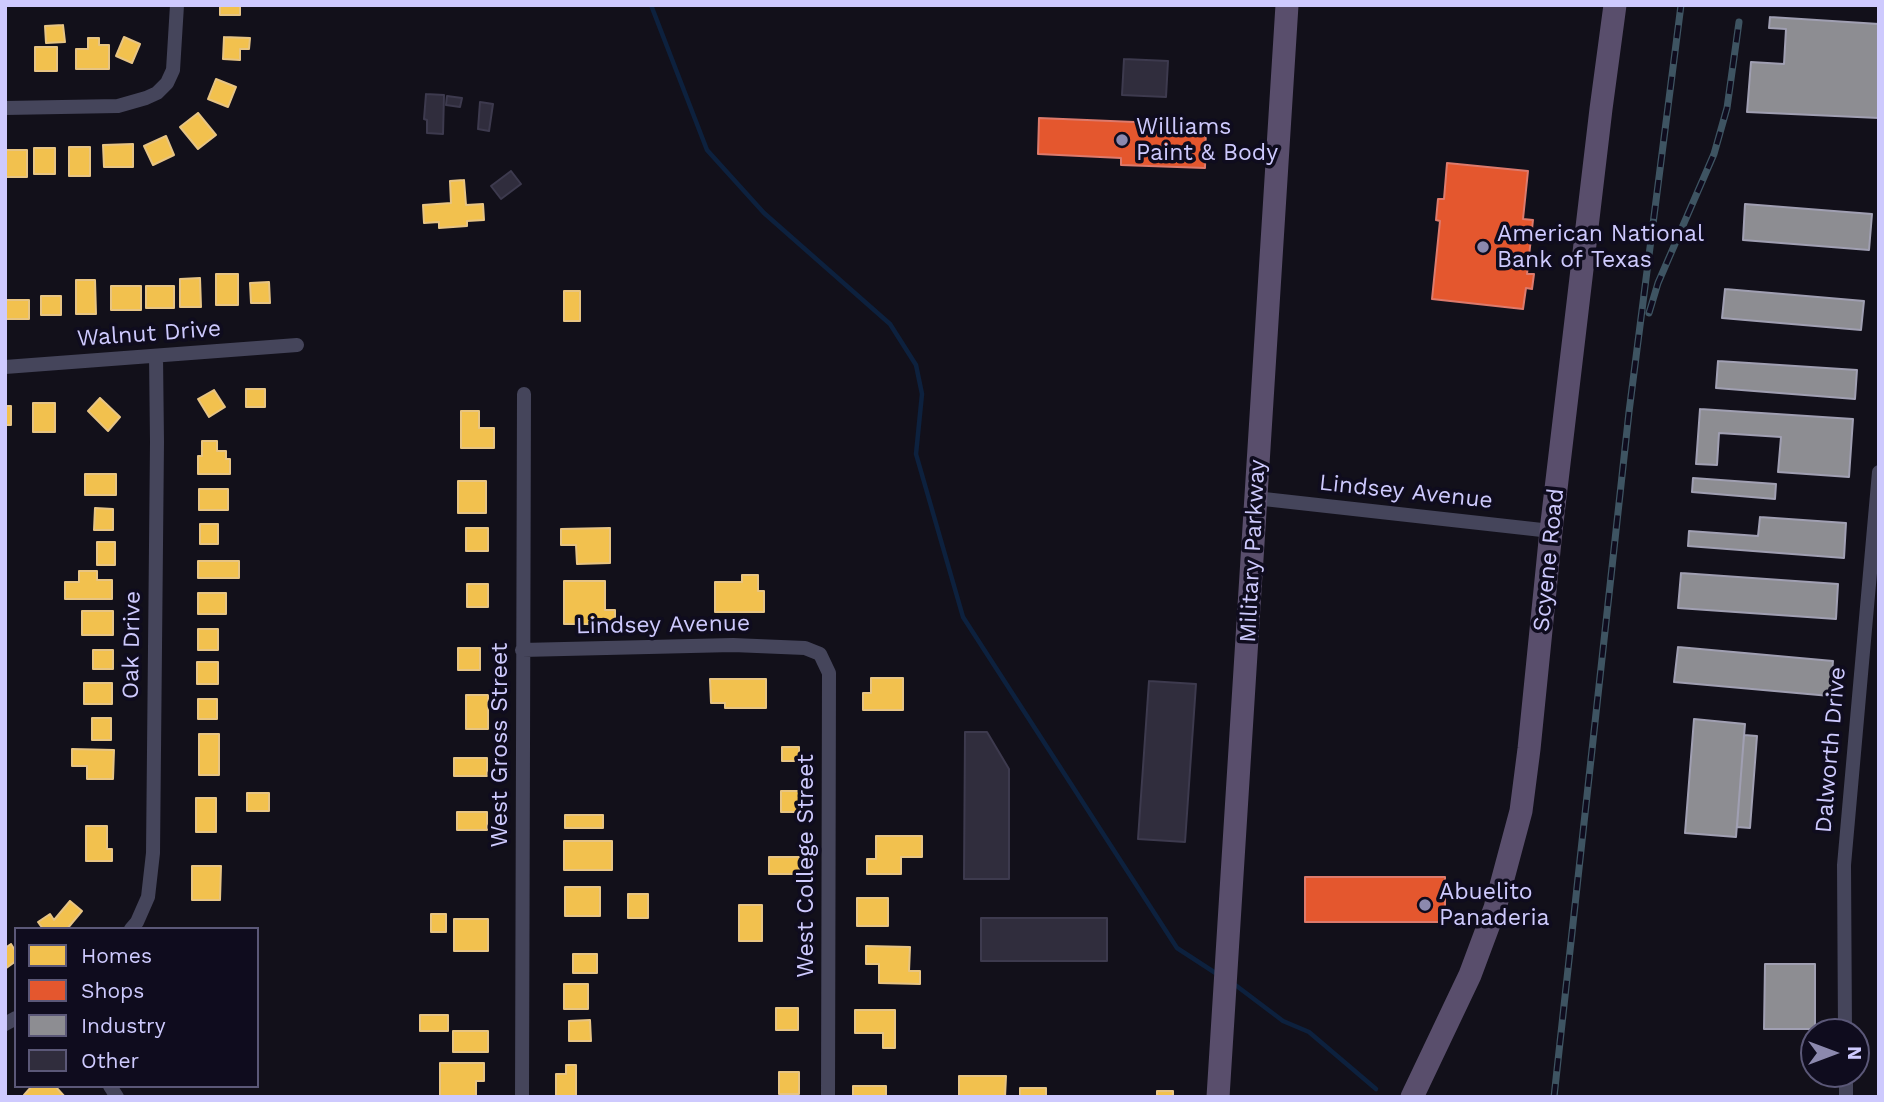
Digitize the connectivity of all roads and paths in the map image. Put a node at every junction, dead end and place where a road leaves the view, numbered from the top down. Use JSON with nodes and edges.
{"nodes":[{"id":1,"x":177,"y":5,"type":"edge"},
{"id":2,"x":1287,"y":5,"type":"edge"},
{"id":3,"x":1615,"y":5,"type":"edge"},
{"id":4,"x":5,"y":108,"type":"edge"},
{"id":5,"x":297,"y":345,"type":"dead end"},
{"id":6,"x":156,"y":356,"type":"junction"},
{"id":7,"x":5,"y":366,"type":"edge"},
{"id":8,"x":524,"y":394,"type":"dead end"},
{"id":9,"x":1879,"y":472,"type":"edge"},
{"id":10,"x":1255,"y":498,"type":"junction"},
{"id":11,"x":1551,"y":531,"type":"junction"},
{"id":12,"x":805,"y":648,"type":"joint"},
{"id":13,"x":522,"y":650,"type":"junction"},
{"id":14,"x":133,"y":927,"type":"edge"},
{"id":15,"x":1845,"y":1018,"type":"edge"},
{"id":16,"x":522,"y":1097,"type":"edge"},
{"id":17,"x":828,"y":1097,"type":"edge"},
{"id":18,"x":1218,"y":1097,"type":"edge"},
{"id":19,"x":1412,"y":1097,"type":"edge"}],
"edges":[{"from":1,"to":4,"type":"street"},
{"from":2,"to":10,"type":"main road","name":"Military Parkway"},
{"from":3,"to":11,"type":"main road","name":"Scyene Road"},
{"from":5,"to":6,"type":"street","name":"Walnut Drive"},
{"from":6,"to":7,"type":"street","name":"Walnut Drive"},
{"from":6,"to":14,"type":"street","name":"Oak Drive"},
{"from":8,"to":13,"type":"street","name":"West Gross Street"},
{"from":9,"to":15,"type":"street","name":"Dalworth Drive"},
{"from":10,"to":11,"type":"street","name":"Lindsey Avenue"},
{"from":10,"to":18,"type":"main road","name":"Military Parkway"},
{"from":11,"to":19,"type":"main road","name":"Scyene Road"},
{"from":12,"to":13,"type":"street","name":"Lindsey Avenue"},
{"from":12,"to":17,"type":"street","name":"West College Street"},
{"from":13,"to":16,"type":"street","name":"West Gross Street"}]}
